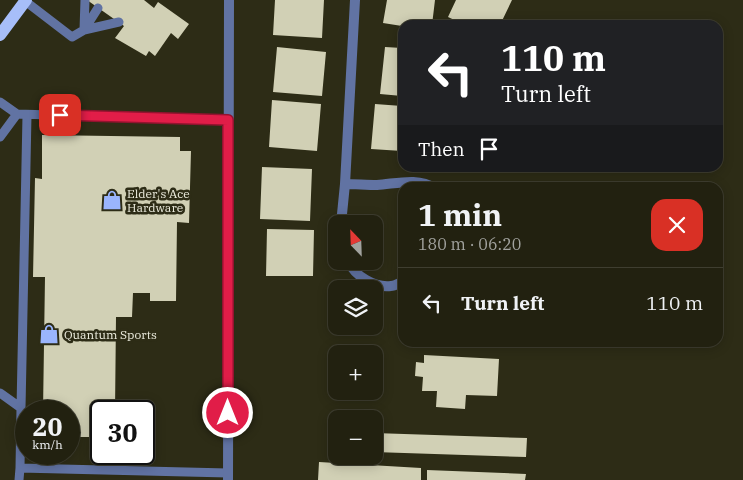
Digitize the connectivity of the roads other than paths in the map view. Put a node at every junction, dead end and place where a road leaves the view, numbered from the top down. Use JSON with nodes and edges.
{"nodes":[{"id":1,"x":85,"y":0,"type":"edge"},
{"id":2,"x":229,"y":0,"type":"edge"},
{"id":3,"x":355,"y":0,"type":"edge"},
{"id":4,"x":26,"y":1,"type":"edge"},
{"id":5,"x":98,"y":8,"type":"dead end"},
{"id":6,"x":119,"y":22,"type":"dead end"},
{"id":7,"x":84,"y":30,"type":"junction"},
{"id":8,"x":0,"y":35,"type":"edge"},
{"id":9,"x":0,"y":102,"type":"edge"},
{"id":10,"x":17,"y":114,"type":"junction"},
{"id":11,"x":27,"y":115,"type":"junction"},
{"id":12,"x":228,"y":120,"type":"junction"},
{"id":13,"x":0,"y":137,"type":"edge"},
{"id":14,"x":398,"y":182,"type":"edge"},
{"id":15,"x":346,"y":184,"type":"junction"},
{"id":16,"x":342,"y":215,"type":"edge"},
{"id":17,"x":354,"y":270,"type":"edge"},
{"id":18,"x":398,"y":283,"type":"edge"},
{"id":19,"x":0,"y":393,"type":"edge"},
{"id":20,"x":21,"y":400,"type":"edge"},
{"id":21,"x":15,"y":404,"type":"edge"},
{"id":22,"x":20,"y":465,"type":"edge"},
{"id":23,"x":20,"y":468,"type":"junction"},
{"id":24,"x":169,"y":476,"type":"edge"},
{"id":25,"x":228,"y":477,"type":"edge"},
{"id":26,"x":19,"y":480,"type":"edge"}],
"edges":[{"from":1,"to":7,"type":"lane"},
{"from":2,"to":12,"type":"street"},
{"from":3,"to":15,"type":"street"},
{"from":4,"to":7,"type":"lane"},
{"from":4,"to":8,"type":"main road"},
{"from":5,"to":7,"type":"lane"},
{"from":6,"to":7,"type":"lane"},
{"from":9,"to":10,"type":"lane"},
{"from":10,"to":11,"type":"lane"},
{"from":10,"to":13,"type":"lane"},
{"from":11,"to":12,"type":"lane"},
{"from":11,"to":20,"type":"lane"},
{"from":12,"to":25,"type":"street"},
{"from":14,"to":15,"type":"street"},
{"from":15,"to":16,"type":"street"},
{"from":17,"to":18,"type":"street"},
{"from":19,"to":21,"type":"lane"},
{"from":22,"to":23,"type":"lane"},
{"from":23,"to":24,"type":"lane"},
{"from":23,"to":26,"type":"lane"},
{"from":24,"to":25,"type":"lane"}]}
